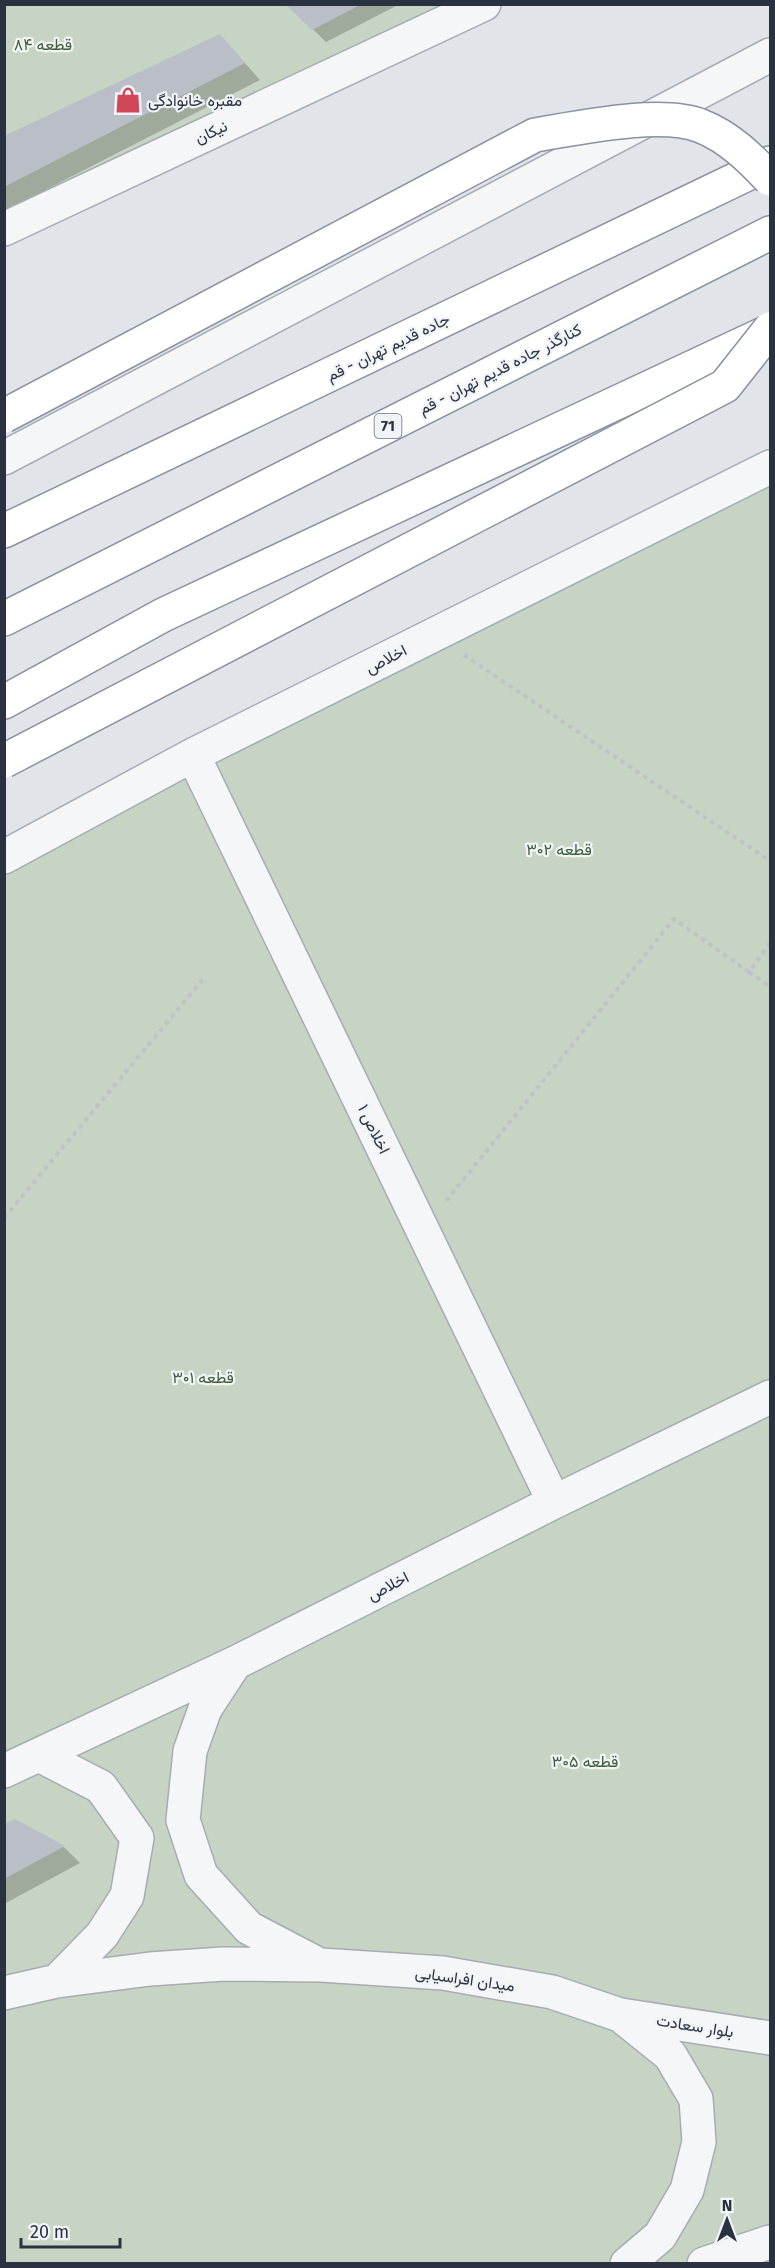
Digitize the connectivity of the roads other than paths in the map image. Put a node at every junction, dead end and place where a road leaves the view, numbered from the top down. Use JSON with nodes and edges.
{"nodes":[{"id":1,"x":483,"y":4,"type":"edge"},
{"id":2,"x":771,"y":55,"type":"edge"},
{"id":3,"x":771,"y":163,"type":"edge"},
{"id":4,"x":771,"y":179,"type":"edge"},
{"id":5,"x":4,"y":229,"type":"edge"},
{"id":6,"x":771,"y":233,"type":"edge"},
{"id":7,"x":771,"y":330,"type":"edge"},
{"id":8,"x":4,"y":416,"type":"edge"},
{"id":9,"x":4,"y":458,"type":"edge"},
{"id":10,"x":771,"y":467,"type":"edge"},
{"id":11,"x":4,"y":531,"type":"edge"},
{"id":12,"x":4,"y":618,"type":"edge"},
{"id":13,"x":4,"y":702,"type":"edge"},
{"id":14,"x":193,"y":755,"type":"junction"},
{"id":15,"x":4,"y":761,"type":"edge"},
{"id":16,"x":4,"y":857,"type":"edge"},
{"id":17,"x":771,"y":1397,"type":"edge"},
{"id":18,"x":554,"y":1502,"type":"junction"},
{"id":19,"x":235,"y":1663,"type":"junction"},
{"id":20,"x":39,"y":1755,"type":"junction"},
{"id":21,"x":4,"y":1771,"type":"edge"},
{"id":22,"x":321,"y":1965,"type":"junction"},
{"id":23,"x":57,"y":1981,"type":"junction"},
{"id":24,"x":4,"y":1993,"type":"edge"},
{"id":25,"x":620,"y":2015,"type":"junction"},
{"id":26,"x":771,"y":2038,"type":"edge"},
{"id":27,"x":771,"y":2242,"type":"edge"},
{"id":28,"x":627,"y":2264,"type":"edge"},
{"id":29,"x":704,"y":2264,"type":"edge"}],
"edges":[{"from":1,"to":5,"type":"street","name":"نیکان"},
{"from":2,"to":9,"type":"street"},
{"from":3,"to":11,"type":"highway","name":"جاده قدیم تهران - قم"},
{"from":4,"to":8,"type":"highway","bridge":true},
{"from":6,"to":12,"type":"highway","name":"کنارگذر جاده قدیم تهران - قم","number":"71"},
{"from":7,"to":13,"type":"highway"},
{"from":7,"to":15,"type":"highway","bridge":true},
{"from":10,"to":14,"type":"street","name":"اخلاص"},
{"from":14,"to":16,"type":"street","name":"اخلاص"},
{"from":14,"to":18,"type":"street","name":"اخلاص ۱"},
{"from":17,"to":18,"type":"street","name":"اخلاص"},
{"from":18,"to":19,"type":"street","name":"اخلاص"},
{"from":19,"to":20,"type":"street","name":"اخلاص"},
{"from":19,"to":22,"type":"street"},
{"from":20,"to":21,"type":"street","name":"اخلاص"},
{"from":20,"to":23,"type":"street"},
{"from":22,"to":23,"type":"street","name":"میدان افراسیابی"},
{"from":22,"to":25,"type":"street","name":"میدان افراسیابی"},
{"from":23,"to":24,"type":"street","name":"میدان افراسیابی"},
{"from":25,"to":26,"type":"street","name":"بلوار سعادت"},
{"from":25,"to":28,"type":"street","name":"میدان افراسیابی"},
{"from":27,"to":29,"type":"street"}]}
